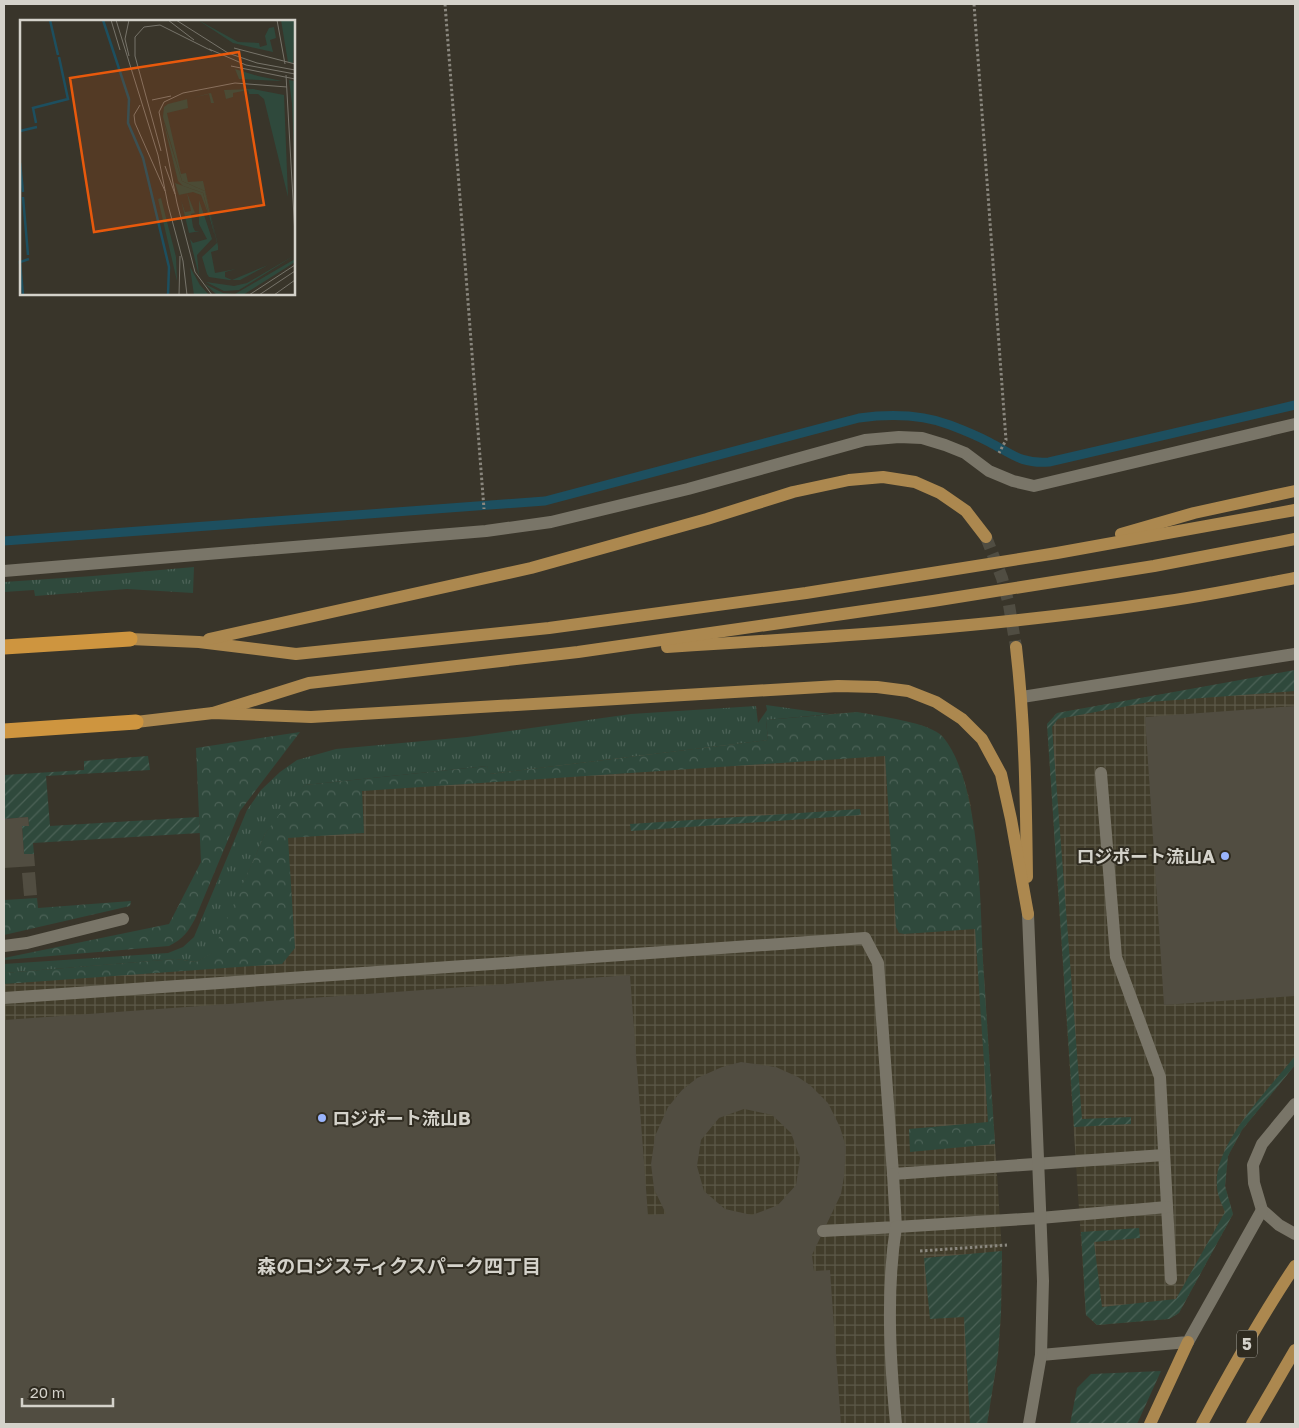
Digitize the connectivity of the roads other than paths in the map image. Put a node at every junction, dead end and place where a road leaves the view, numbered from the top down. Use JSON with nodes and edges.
{"nodes":[{"id":1,"x":1295,"y":424,"type":"edge"},
{"id":2,"x":1295,"y":491,"type":"edge"},
{"id":3,"x":1295,"y":510,"type":"edge"},
{"id":4,"x":986,"y":537,"type":"tunnel mouth"},
{"id":5,"x":1295,"y":539,"type":"edge"},
{"id":6,"x":1057,"y":553,"type":"junction"},
{"id":7,"x":4,"y":570,"type":"edge"},
{"id":8,"x":1295,"y":578,"type":"edge"},
{"id":9,"x":130,"y":639,"type":"joint"},
{"id":10,"x":200,"y":642,"type":"junction"},
{"id":11,"x":1016,"y":647,"type":"tunnel mouth"},
{"id":12,"x":4,"y":648,"type":"edge"},
{"id":13,"x":578,"y":652,"type":"junction"},
{"id":14,"x":1295,"y":654,"type":"edge"},
{"id":15,"x":1022,"y":697,"type":"junction"},
{"id":16,"x":213,"y":713,"type":"junction"},
{"id":17,"x":136,"y":722,"type":"joint"},
{"id":18,"x":4,"y":731,"type":"edge"},
{"id":19,"x":1101,"y":773,"type":"dead end"},
{"id":20,"x":1028,"y":914,"type":"junction"},
{"id":21,"x":123,"y":919,"type":"dead end"},
{"id":22,"x":4,"y":946,"type":"edge"},
{"id":23,"x":4,"y":998,"type":"edge"},
{"id":24,"x":1295,"y":1104,"type":"edge"},
{"id":25,"x":1164,"y":1155,"type":"junction"},
{"id":26,"x":1038,"y":1163,"type":"junction"},
{"id":27,"x":893,"y":1174,"type":"junction"},
{"id":28,"x":1167,"y":1207,"type":"junction"},
{"id":29,"x":1262,"y":1210,"type":"junction"},
{"id":30,"x":1040,"y":1218,"type":"junction"},
{"id":31,"x":896,"y":1227,"type":"junction"},
{"id":32,"x":824,"y":1231,"type":"dead end"},
{"id":33,"x":1295,"y":1234,"type":"edge"},
{"id":34,"x":1295,"y":1266,"type":"edge"},
{"id":35,"x":1171,"y":1280,"type":"dead end"},
{"id":36,"x":1188,"y":1342,"type":"junction"},
{"id":37,"x":1295,"y":1350,"type":"edge"},
{"id":38,"x":1041,"y":1355,"type":"junction"},
{"id":39,"x":896,"y":1424,"type":"edge"},
{"id":40,"x":1029,"y":1424,"type":"edge"},
{"id":41,"x":1150,"y":1424,"type":"edge"},
{"id":42,"x":1202,"y":1424,"type":"edge"},
{"id":43,"x":1252,"y":1424,"type":"edge"}],
"edges":[{"from":1,"to":7,"type":"street"},
{"from":2,"to":6,"type":"main road"},
{"from":3,"to":6,"type":"main road"},
{"from":4,"to":10,"type":"main road"},
{"from":5,"to":13,"type":"main road"},
{"from":6,"to":10,"type":"main road"},
{"from":8,"to":13,"type":"main road"},
{"from":9,"to":10,"type":"main road"},
{"from":9,"to":12,"type":"highway"},
{"from":11,"to":15,"type":"main road"},
{"from":13,"to":16,"type":"main road"},
{"from":14,"to":15,"type":"street"},
{"from":15,"to":20,"type":"main road"},
{"from":16,"to":17,"type":"main road"},
{"from":16,"to":20,"type":"main road"},
{"from":17,"to":18,"type":"highway"},
{"from":19,"to":25,"type":"street"},
{"from":20,"to":26,"type":"street"},
{"from":21,"to":22,"type":"street"},
{"from":23,"to":27,"type":"street"},
{"from":24,"to":29,"type":"street"},
{"from":25,"to":26,"type":"street"},
{"from":25,"to":28,"type":"street"},
{"from":26,"to":27,"type":"street"},
{"from":26,"to":30,"type":"street"},
{"from":27,"to":31,"type":"street"},
{"from":28,"to":30,"type":"street"},
{"from":28,"to":35,"type":"street"},
{"from":29,"to":33,"type":"street"},
{"from":29,"to":36,"type":"street"},
{"from":30,"to":31,"type":"street"},
{"from":30,"to":38,"type":"street"},
{"from":31,"to":32,"type":"street"},
{"from":31,"to":39,"type":"street"},
{"from":34,"to":42,"type":"main road","number":"5"},
{"from":36,"to":38,"type":"street"},
{"from":36,"to":41,"type":"main road"},
{"from":37,"to":43,"type":"main road"},
{"from":38,"to":40,"type":"street"}]}
